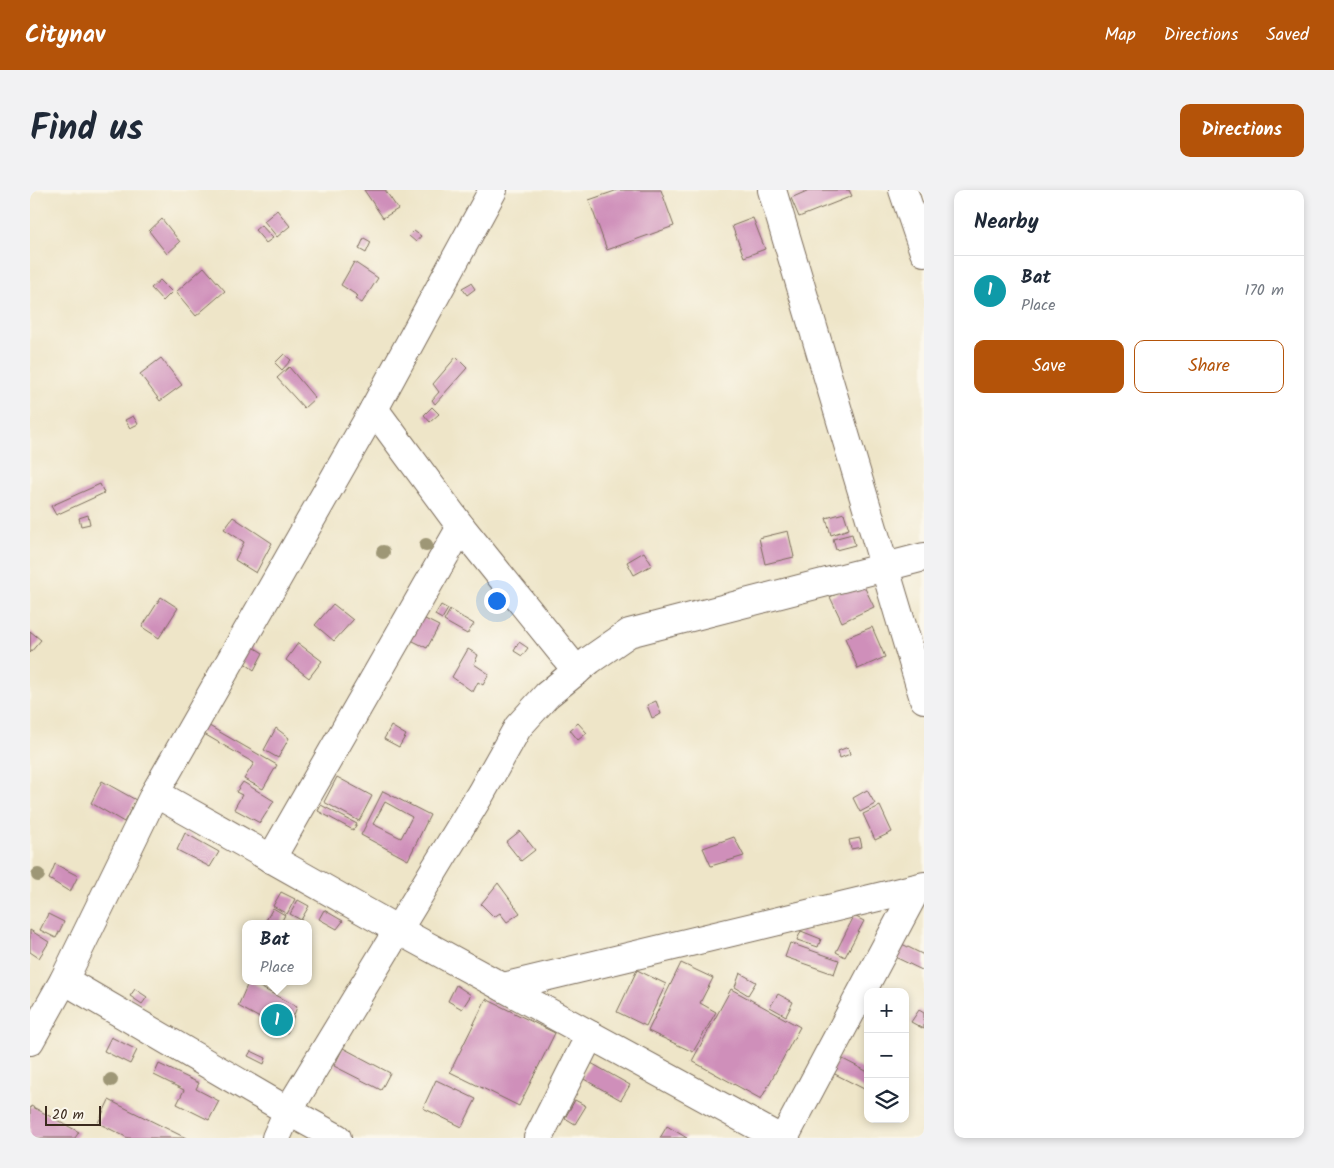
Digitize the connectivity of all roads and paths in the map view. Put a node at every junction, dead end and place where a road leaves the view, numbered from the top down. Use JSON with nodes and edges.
{"nodes":[{"id":1,"x":493,"y":190,"type":"edge"},
{"id":2,"x":772,"y":190,"type":"edge"},
{"id":3,"x":902,"y":190,"type":"edge"},
{"id":4,"x":924,"y":252,"type":"edge"},
{"id":5,"x":374,"y":408,"type":"junction"},
{"id":6,"x":462,"y":527,"type":"junction"},
{"id":7,"x":924,"y":556,"type":"edge"},
{"id":8,"x":885,"y":567,"type":"junction"},
{"id":9,"x":577,"y":671,"type":"junction"},
{"id":10,"x":924,"y":699,"type":"edge"},
{"id":11,"x":155,"y":793,"type":"junction"},
{"id":12,"x":271,"y":859,"type":"junction"},
{"id":13,"x":921,"y":887,"type":"edge"},
{"id":14,"x":398,"y":930,"type":"junction"},
{"id":15,"x":64,"y":980,"type":"junction"},
{"id":16,"x":503,"y":987,"type":"junction"},
{"id":17,"x":590,"y":1035,"type":"junction"},
{"id":18,"x":30,"y":1041,"type":"edge"},
{"id":19,"x":288,"y":1111,"type":"junction"},
{"id":20,"x":276,"y":1138,"type":"edge"},
{"id":21,"x":338,"y":1138,"type":"edge"},
{"id":22,"x":538,"y":1138,"type":"edge"},
{"id":23,"x":779,"y":1138,"type":"edge"},
{"id":24,"x":784,"y":1138,"type":"edge"}],
"edges":[{"from":1,"to":5,"type":"street"},
{"from":2,"to":8,"type":"street"},
{"from":3,"to":4,"type":"street"},
{"from":5,"to":6,"type":"street"},
{"from":5,"to":11,"type":"street"},
{"from":6,"to":9,"type":"street"},
{"from":6,"to":12,"type":"street"},
{"from":7,"to":8,"type":"street"},
{"from":8,"to":9,"type":"street"},
{"from":8,"to":10,"type":"street"},
{"from":9,"to":14,"type":"street"},
{"from":11,"to":12,"type":"street"},
{"from":11,"to":15,"type":"street"},
{"from":12,"to":14,"type":"street"},
{"from":13,"to":16,"type":"street"},
{"from":13,"to":24,"type":"street"},
{"from":14,"to":16,"type":"street"},
{"from":14,"to":19,"type":"street"},
{"from":15,"to":18,"type":"street"},
{"from":15,"to":19,"type":"street"},
{"from":16,"to":17,"type":"street"},
{"from":17,"to":22,"type":"street"},
{"from":17,"to":23,"type":"street"},
{"from":19,"to":20,"type":"street"},
{"from":19,"to":21,"type":"street"}]}
